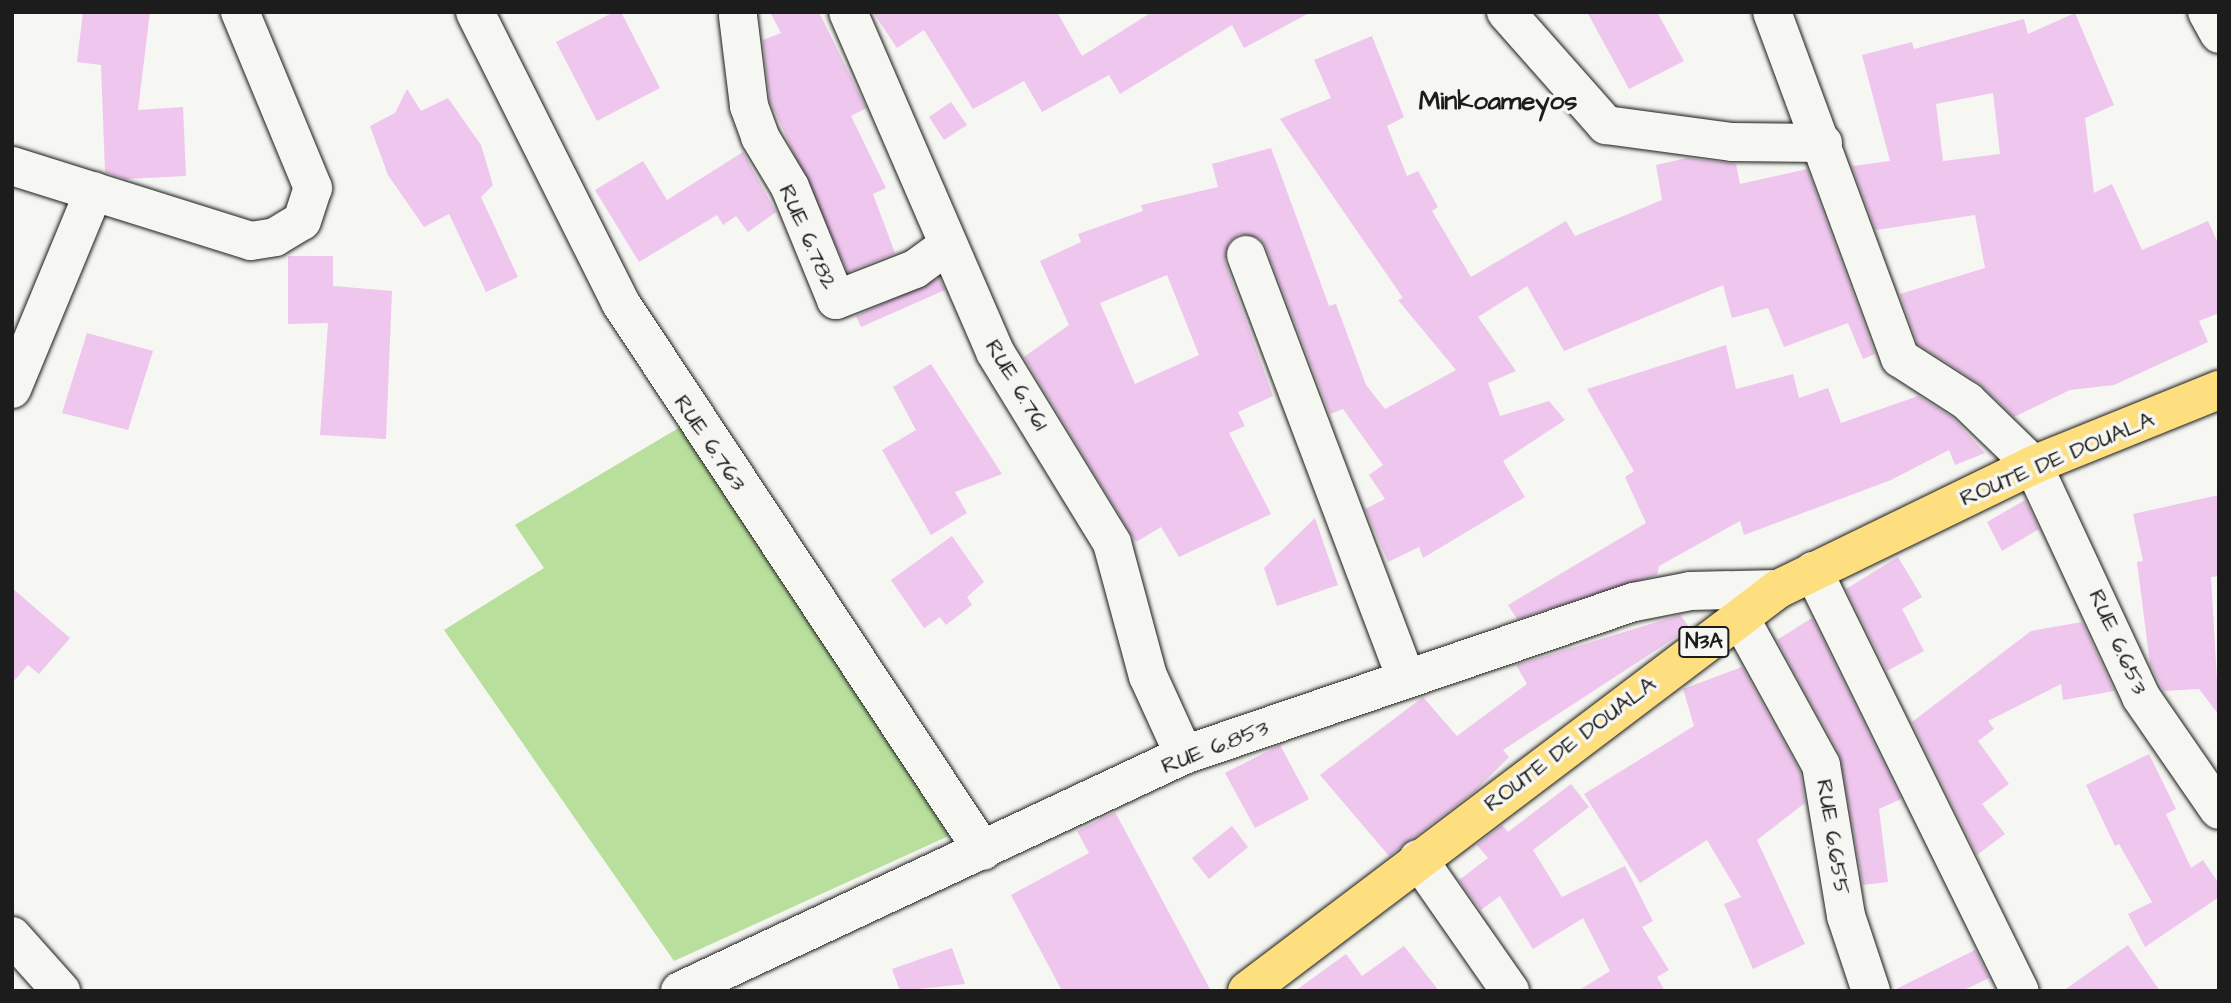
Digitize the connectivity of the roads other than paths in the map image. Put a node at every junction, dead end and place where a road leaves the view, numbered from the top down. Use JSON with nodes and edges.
{"nodes":[{"id":1,"x":240,"y":12,"type":"edge"},
{"id":2,"x":475,"y":12,"type":"edge"},
{"id":3,"x":848,"y":12,"type":"edge"},
{"id":4,"x":1506,"y":12,"type":"edge"},
{"id":5,"x":1772,"y":12,"type":"edge"},
{"id":6,"x":2207,"y":12,"type":"edge"},
{"id":7,"x":738,"y":16,"type":"dead end"},
{"id":8,"x":2219,"y":34,"type":"edge"},
{"id":9,"x":1823,"y":143,"type":"junction"},
{"id":10,"x":12,"y":166,"type":"edge"},
{"id":11,"x":94,"y":191,"type":"junction"},
{"id":12,"x":947,"y":246,"type":"junction"},
{"id":13,"x":1246,"y":255,"type":"dead end"},
{"id":14,"x":12,"y":389,"type":"edge"},
{"id":15,"x":2219,"y":390,"type":"edge"},
{"id":16,"x":2033,"y":465,"type":"junction"},
{"id":17,"x":1813,"y":571,"type":"junction"},
{"id":18,"x":1779,"y":589,"type":"junction"},
{"id":19,"x":1739,"y":615,"type":"junction"},
{"id":20,"x":1406,"y":679,"type":"junction"},
{"id":21,"x":1184,"y":755,"type":"junction"},
{"id":22,"x":2219,"y":810,"type":"edge"},
{"id":23,"x":983,"y":851,"type":"junction"},
{"id":24,"x":1418,"y":859,"type":"junction"},
{"id":25,"x":12,"y":936,"type":"edge"},
{"id":26,"x":61,"y":991,"type":"edge"},
{"id":27,"x":680,"y":991,"type":"edge"},
{"id":28,"x":1247,"y":991,"type":"edge"},
{"id":29,"x":1510,"y":991,"type":"edge"},
{"id":30,"x":1871,"y":991,"type":"edge"},
{"id":31,"x":2020,"y":991,"type":"edge"}],
"edges":[{"from":1,"to":11,"type":"street"},
{"from":2,"to":23,"type":"street","name":"RUE 6.763"},
{"from":3,"to":12,"type":"street","name":"RUE 6.761"},
{"from":4,"to":9,"type":"street"},
{"from":5,"to":9,"type":"street"},
{"from":6,"to":8,"type":"street"},
{"from":7,"to":12,"type":"street","name":"RUE 6.782"},
{"from":9,"to":16,"type":"street"},
{"from":10,"to":11,"type":"street"},
{"from":11,"to":14,"type":"street"},
{"from":12,"to":21,"type":"street","name":"RUE 6.761"},
{"from":13,"to":20,"type":"street"},
{"from":15,"to":16,"type":"highway","name":"ROUTE DE DOUALA","number":"N3A"},
{"from":16,"to":17,"type":"highway","name":"ROUTE DE DOUALA","number":"N3A"},
{"from":16,"to":22,"type":"street","name":"RUE 6.653"},
{"from":17,"to":18,"type":"highway","name":"ROUTE DE DOUALA","number":"N3A"},
{"from":17,"to":31,"type":"street"},
{"from":18,"to":19,"type":"highway","name":"ROUTE DE DOUALA","number":"N3A"},
{"from":18,"to":20,"type":"street","name":"RUE 6.853"},
{"from":19,"to":24,"type":"highway","name":"ROUTE DE DOUALA","number":"N3A"},
{"from":19,"to":30,"type":"street","name":"RUE 6.655"},
{"from":20,"to":21,"type":"street","name":"RUE 6.853"},
{"from":21,"to":23,"type":"street","name":"RUE 6.853"},
{"from":23,"to":27,"type":"street","name":"RUE 6.853"},
{"from":24,"to":28,"type":"highway","name":"ROUTE DE DOUALA","number":"N3A"},
{"from":24,"to":29,"type":"street"},
{"from":25,"to":26,"type":"street"}]}
